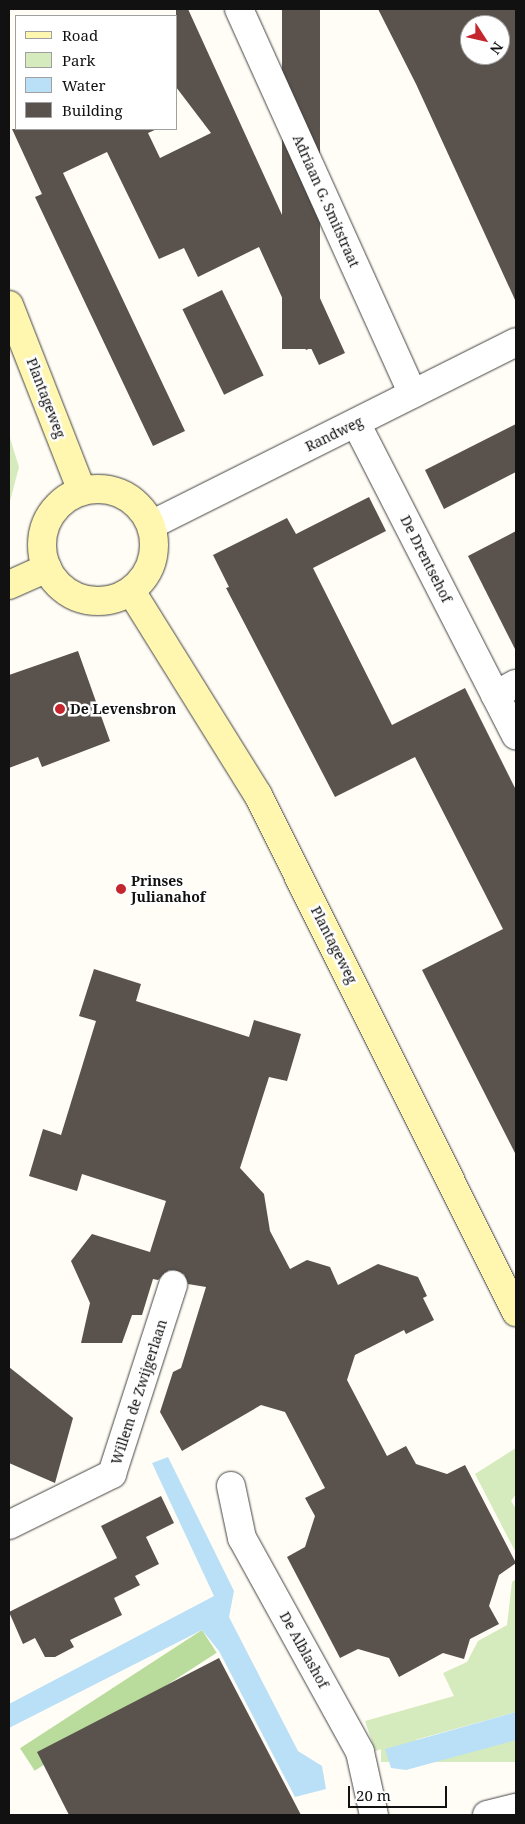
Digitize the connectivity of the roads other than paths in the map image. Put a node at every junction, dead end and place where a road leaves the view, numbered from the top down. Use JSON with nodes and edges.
{"nodes":[{"id":1,"x":240,"y":9,"type":"edge"},
{"id":2,"x":9,"y":305,"type":"edge"},
{"id":3,"x":516,"y":342,"type":"edge"},
{"id":4,"x":413,"y":394,"type":"junction"},
{"id":5,"x":356,"y":423,"type":"junction"},
{"id":6,"x":82,"y":491,"type":"junction"},
{"id":7,"x":151,"y":526,"type":"junction"},
{"id":8,"x":47,"y":568,"type":"junction"},
{"id":9,"x":9,"y":584,"type":"edge"},
{"id":10,"x":130,"y":591,"type":"junction"},
{"id":11,"x":506,"y":689,"type":"edge"},
{"id":12,"x":516,"y":735,"type":"edge"},
{"id":13,"x":510,"y":1284,"type":"edge"},
{"id":14,"x":174,"y":1285,"type":"dead end"},
{"id":15,"x":516,"y":1312,"type":"edge"},
{"id":16,"x":231,"y":1486,"type":"dead end"},
{"id":17,"x":9,"y":1525,"type":"edge"},
{"id":18,"x":516,"y":1808,"type":"edge"},
{"id":19,"x":374,"y":1815,"type":"edge"},
{"id":20,"x":487,"y":1815,"type":"edge"}],
"edges":[{"from":1,"to":4,"type":"street","name":"Adriaan G. Smitstraat"},
{"from":2,"to":6,"type":"street","name":"Plantageweg"},
{"from":3,"to":4,"type":"street","name":"Randweg"},
{"from":4,"to":5,"type":"street","name":"Randweg"},
{"from":5,"to":7,"type":"street","name":"Randweg"},
{"from":5,"to":11,"type":"street","name":"De Drentsehof"},
{"from":6,"to":7,"type":"street"},
{"from":6,"to":8,"type":"street"},
{"from":7,"to":10,"type":"street"},
{"from":8,"to":9,"type":"street"},
{"from":8,"to":10,"type":"street"},
{"from":10,"to":13,"type":"street","name":"Plantageweg"},
{"from":11,"to":12,"type":"street","name":"De Drentsehof"},
{"from":13,"to":15,"type":"street","name":"Plantageweg"},
{"from":14,"to":17,"type":"street","name":"Willem de Zwijgerlaan"},
{"from":16,"to":19,"type":"street","name":"De Alblashof"},
{"from":18,"to":20,"type":"street"}]}
